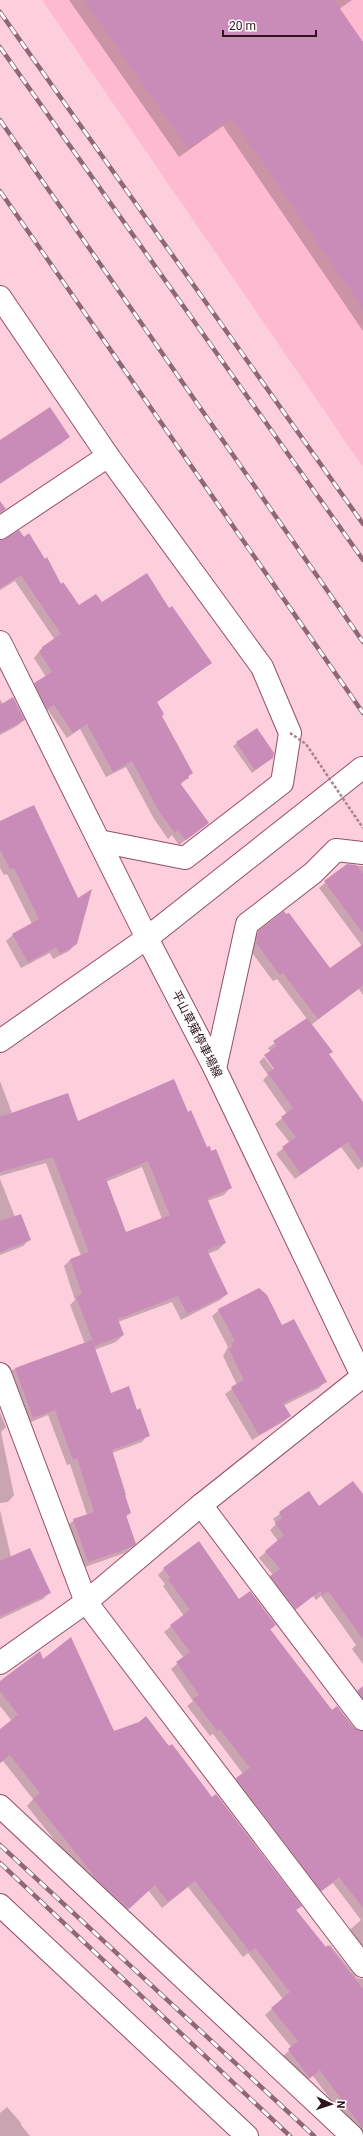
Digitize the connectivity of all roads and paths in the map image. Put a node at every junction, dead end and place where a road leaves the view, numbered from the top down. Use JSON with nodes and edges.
{"nodes":[{"id":1,"x":0,"y":297,"type":"edge"},
{"id":2,"x":108,"y":456,"type":"junction"},
{"id":3,"x":0,"y":528,"type":"edge"},
{"id":4,"x":0,"y":642,"type":"edge"},
{"id":5,"x":290,"y":733,"type":"junction"},
{"id":6,"x":362,"y":768,"type":"dead end"},
{"id":7,"x":363,"y":828,"type":"edge"},
{"id":8,"x":99,"y":842,"type":"junction"},
{"id":9,"x":363,"y":853,"type":"edge"},
{"id":10,"x":147,"y":938,"type":"junction"},
{"id":11,"x":2,"y":1036,"type":"edge"},
{"id":12,"x":215,"y":1068,"type":"junction"},
{"id":13,"x":0,"y":1374,"type":"edge"},
{"id":14,"x":363,"y":1377,"type":"edge"},
{"id":15,"x":201,"y":1505,"type":"junction"},
{"id":16,"x":86,"y":1602,"type":"junction"},
{"id":17,"x":0,"y":1663,"type":"edge"},
{"id":18,"x":363,"y":1719,"type":"edge"},
{"id":19,"x":0,"y":1806,"type":"edge"},
{"id":20,"x":0,"y":1905,"type":"edge"},
{"id":21,"x":363,"y":1966,"type":"edge"},
{"id":22,"x":247,"y":2136,"type":"edge"},
{"id":23,"x":352,"y":2136,"type":"edge"}],
"edges":[{"from":1,"to":2,"type":"street"},
{"from":2,"to":3,"type":"street"},
{"from":2,"to":5,"type":"street"},
{"from":4,"to":8,"type":"street","name":"平山草薙停車場線"},
{"from":5,"to":7,"type":"path","bridge":true},
{"from":5,"to":8,"type":"street"},
{"from":6,"to":10,"type":"street"},
{"from":8,"to":10,"type":"street","name":"平山草薙停車場線"},
{"from":9,"to":12,"type":"street"},
{"from":10,"to":11,"type":"street"},
{"from":10,"to":12,"type":"street","name":"平山草薙停車場線"},
{"from":12,"to":14,"type":"street","name":"平山草薙停車場線"},
{"from":13,"to":16,"type":"street"},
{"from":14,"to":15,"type":"street"},
{"from":15,"to":16,"type":"street"},
{"from":15,"to":18,"type":"street"},
{"from":16,"to":17,"type":"street"},
{"from":16,"to":21,"type":"street"},
{"from":19,"to":23,"type":"street"},
{"from":20,"to":22,"type":"street"}]}
